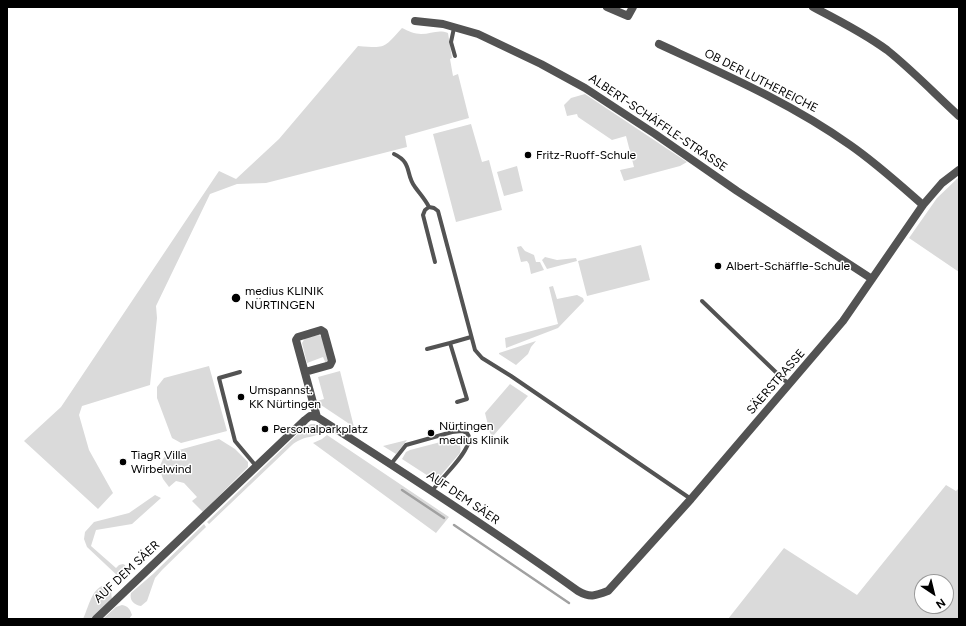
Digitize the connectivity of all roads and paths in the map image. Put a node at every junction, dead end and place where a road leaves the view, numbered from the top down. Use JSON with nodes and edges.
{"nodes":[{"id":1,"x":607,"y":7,"type":"edge"},
{"id":2,"x":632,"y":7,"type":"edge"},
{"id":3,"x":813,"y":7,"type":"edge"},
{"id":4,"x":415,"y":21,"type":"dead end"},
{"id":5,"x":454,"y":28,"type":"junction"},
{"id":6,"x":658,"y":44,"type":"dead end"},
{"id":7,"x":455,"y":56,"type":"dead end"},
{"id":8,"x":959,"y":116,"type":"edge"},
{"id":9,"x":394,"y":154,"type":"dead end"},
{"id":10,"x":959,"y":170,"type":"edge"},
{"id":11,"x":923,"y":205,"type":"junction"},
{"id":12,"x":429,"y":207,"type":"junction"},
{"id":13,"x":435,"y":262,"type":"dead end"},
{"id":14,"x":872,"y":279,"type":"junction"},
{"id":15,"x":702,"y":301,"type":"dead end"},
{"id":16,"x":471,"y":337,"type":"junction"},
{"id":17,"x":450,"y":343,"type":"junction"},
{"id":18,"x":427,"y":349,"type":"dead end"},
{"id":19,"x":240,"y":372,"type":"dead end"},
{"id":20,"x":306,"y":372,"type":"junction"},
{"id":21,"x":790,"y":384,"type":"junction"},
{"id":22,"x":457,"y":402,"type":"dead end"},
{"id":23,"x":317,"y":417,"type":"junction"},
{"id":24,"x":391,"y":464,"type":"junction"},
{"id":25,"x":256,"y":466,"type":"junction"},
{"id":26,"x":431,"y":491,"type":"junction"},
{"id":27,"x":691,"y":499,"type":"junction"},
{"id":28,"x":595,"y":596,"type":"joint"},
{"id":29,"x":96,"y":619,"type":"edge"}],
"edges":[{"from":1,"to":2,"type":"street"},
{"from":3,"to":8,"type":"street"},
{"from":4,"to":5,"type":"street","name":"ALBERT-SCHÄFFLE-STRASSE"},
{"from":5,"to":7,"type":"lane"},
{"from":5,"to":14,"type":"street","name":"ALBERT-SCHÄFFLE-STRASSE"},
{"from":6,"to":11,"type":"street","name":"OB DER LUTHEREICHE"},
{"from":9,"to":12,"type":"lane"},
{"from":10,"to":11,"type":"street","name":"SÄERSTRASSE"},
{"from":11,"to":14,"type":"street","name":"SÄERSTRASSE"},
{"from":12,"to":13,"type":"lane"},
{"from":12,"to":16,"type":"lane"},
{"from":14,"to":21,"type":"street","name":"SÄERSTRASSE"},
{"from":15,"to":21,"type":"lane"},
{"from":16,"to":17,"type":"lane"},
{"from":16,"to":27,"type":"lane"},
{"from":17,"to":18,"type":"lane"},
{"from":17,"to":22,"type":"lane"},
{"from":19,"to":25,"type":"lane"},
{"from":20,"to":20,"type":"street"},
{"from":20,"to":23,"type":"street"},
{"from":21,"to":27,"type":"street","name":"SÄERSTRASSE"},
{"from":23,"to":24,"type":"street","name":"AUF DEM SÄER"},
{"from":23,"to":25,"type":"street","name":"AUF DEM SÄER"},
{"from":24,"to":26,"type":"street","name":"AUF DEM SÄER"},
{"from":24,"to":26,"type":"lane"},
{"from":25,"to":29,"type":"street","name":"AUF DEM SÄER"},
{"from":26,"to":28,"type":"street","name":"AUF DEM SÄER"},
{"from":27,"to":28,"type":"street","name":"SÄERSTRASSE"}]}
